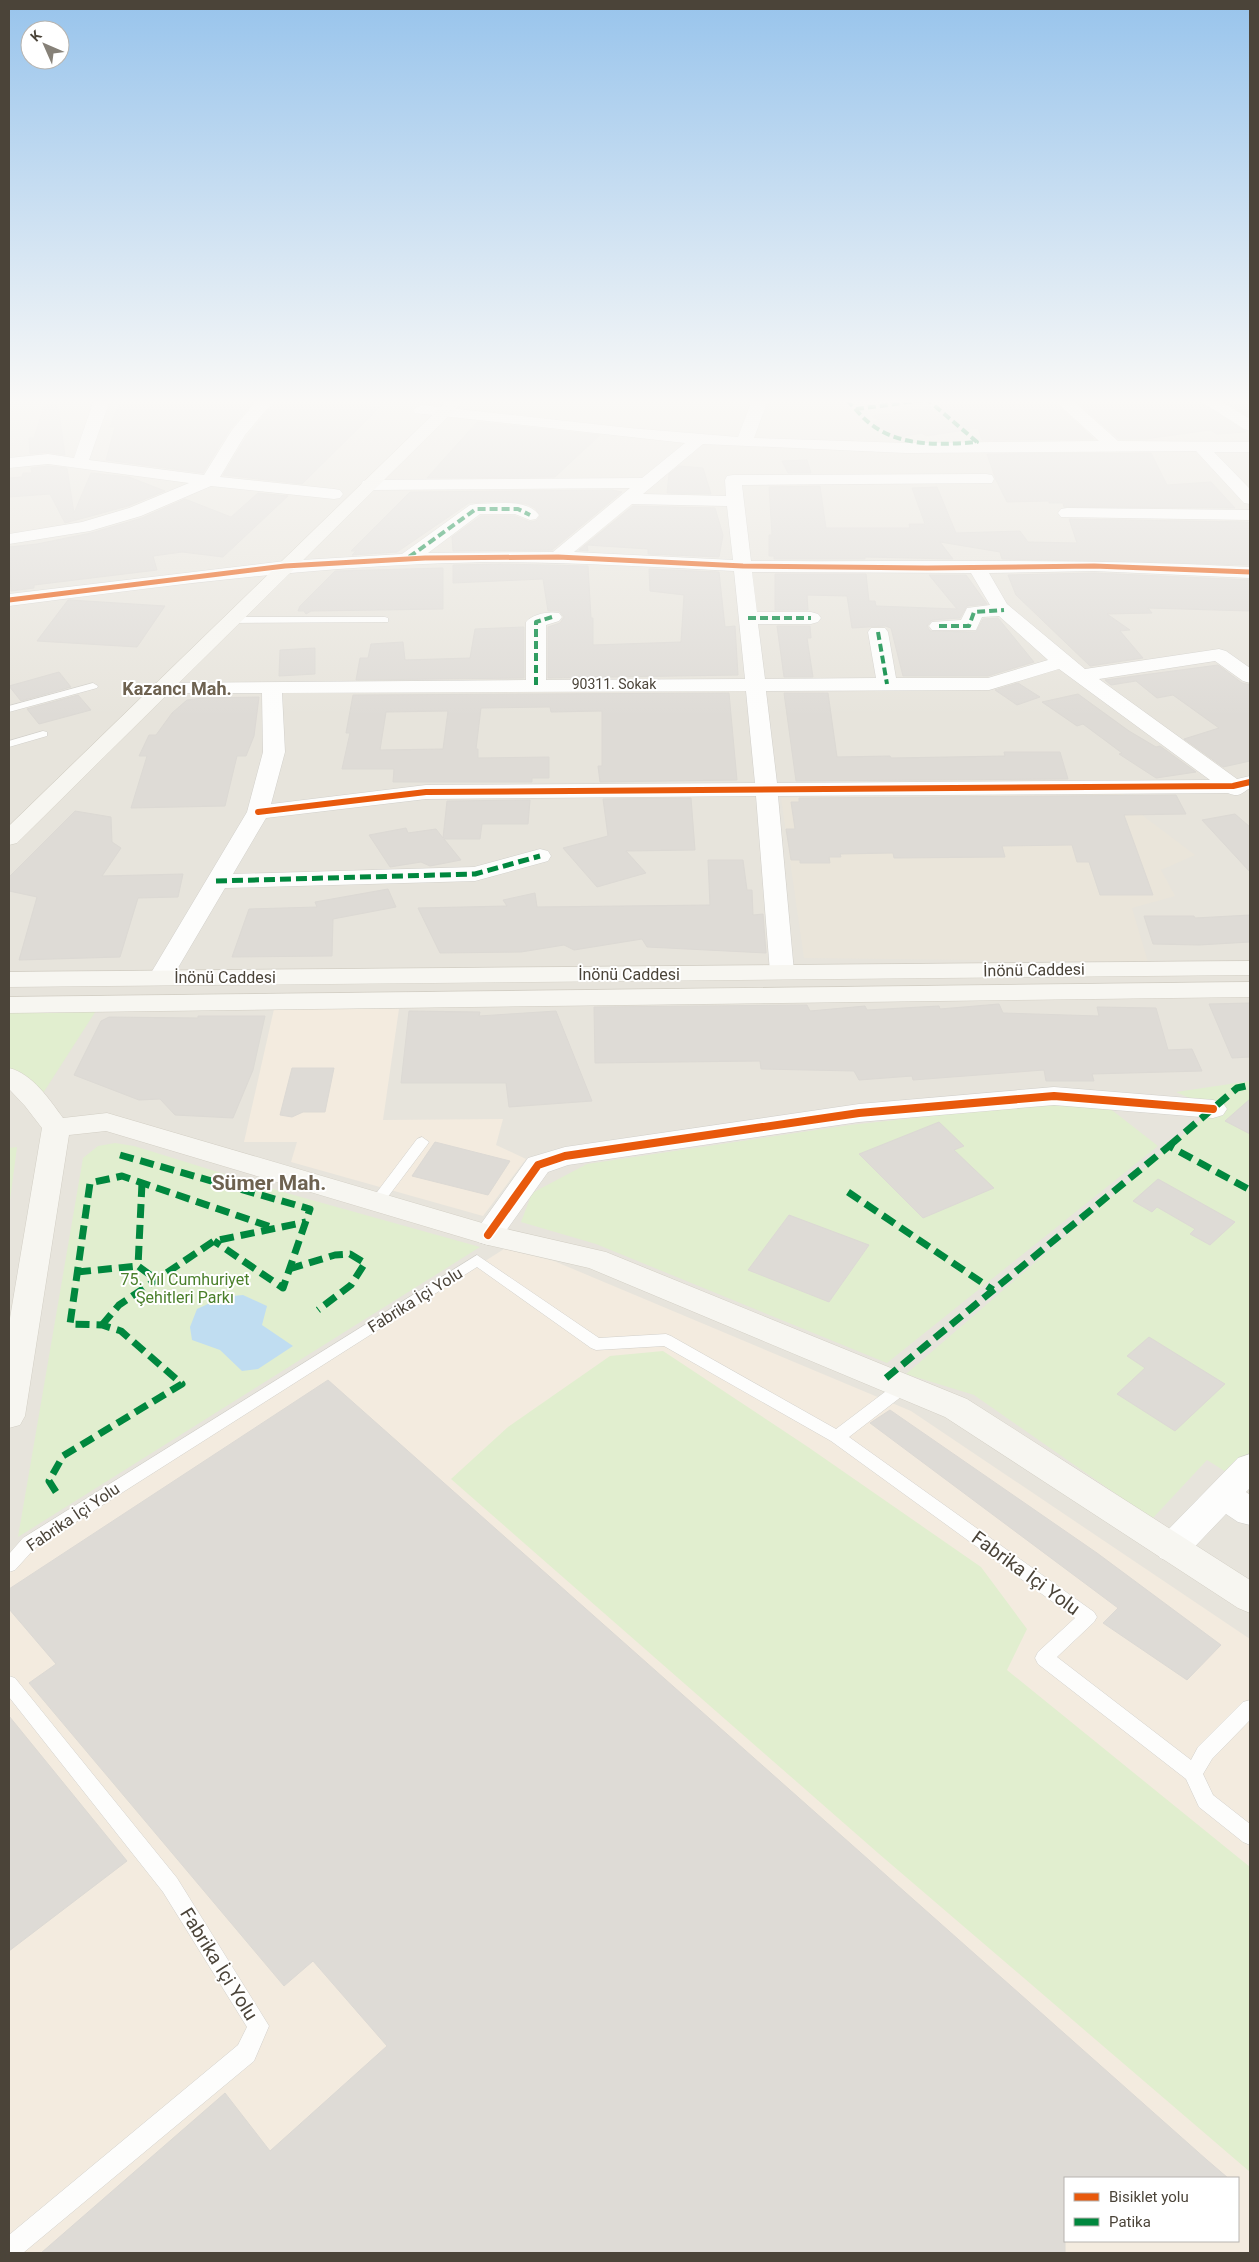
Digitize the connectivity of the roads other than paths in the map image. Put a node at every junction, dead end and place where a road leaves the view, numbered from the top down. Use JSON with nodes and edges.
{"nodes":[{"id":1,"x":150,"y":506,"type":"edge"},
{"id":2,"x":322,"y":506,"type":"edge"},
{"id":3,"x":330,"y":506,"type":"edge"},
{"id":4,"x":620,"y":506,"type":"edge"},
{"id":5,"x":735,"y":506,"type":"edge"},
{"id":6,"x":319,"y":508,"type":"dead end"},
{"id":7,"x":1067,"y":513,"type":"dead end"},
{"id":8,"x":530,"y":515,"type":"dead end"},
{"id":9,"x":1250,"y":515,"type":"edge"},
{"id":10,"x":9,"y":539,"type":"edge"},
{"id":11,"x":558,"y":556,"type":"junction"},
{"id":12,"x":281,"y":558,"type":"junction"},
{"id":13,"x":407,"y":559,"type":"junction"},
{"id":14,"x":742,"y":566,"type":"junction"},
{"id":15,"x":977,"y":568,"type":"junction"},
{"id":16,"x":256,"y":570,"type":"junction"},
{"id":17,"x":1250,"y":572,"type":"edge"},
{"id":18,"x":9,"y":600,"type":"edge"},
{"id":19,"x":221,"y":610,"type":"junction"},
{"id":20,"x":1004,"y":610,"type":"junction"},
{"id":21,"x":552,"y":617,"type":"dead end"},
{"id":22,"x":748,"y":618,"type":"junction"},
{"id":23,"x":811,"y":618,"type":"dead end"},
{"id":24,"x":384,"y":620,"type":"dead end"},
{"id":25,"x":939,"y":626,"type":"dead end"},
{"id":26,"x":878,"y":632,"type":"dead end"},
{"id":27,"x":1062,"y":662,"type":"junction"},
{"id":28,"x":1249,"y":675,"type":"edge"},
{"id":29,"x":1081,"y":676,"type":"junction"},
{"id":30,"x":756,"y":683,"type":"junction"},
{"id":31,"x":887,"y":684,"type":"junction"},
{"id":32,"x":536,"y":685,"type":"junction"},
{"id":33,"x":93,"y":686,"type":"dead end"},
{"id":34,"x":162,"y":687,"type":"junction"},
{"id":35,"x":272,"y":687,"type":"junction"},
{"id":36,"x":9,"y":709,"type":"edge"},
{"id":37,"x":43,"y":734,"type":"dead end"},
{"id":38,"x":9,"y":744,"type":"edge"},
{"id":39,"x":1244,"y":789,"type":"edge"},
{"id":40,"x":767,"y":790,"type":"junction"},
{"id":41,"x":258,"y":812,"type":"junction"},
{"id":42,"x":9,"y":816,"type":"edge"},
{"id":43,"x":9,"y":838,"type":"edge"},
{"id":44,"x":540,"y":856,"type":"dead end"},
{"id":45,"x":216,"y":881,"type":"junction"},
{"id":46,"x":1250,"y":968,"type":"edge"},
{"id":47,"x":782,"y":972,"type":"junction"},
{"id":48,"x":160,"y":978,"type":"junction"},
{"id":49,"x":9,"y":980,"type":"edge"},
{"id":50,"x":1250,"y":989,"type":"edge"},
{"id":51,"x":9,"y":1005,"type":"edge"},
{"id":52,"x":9,"y":1076,"type":"edge"},
{"id":53,"x":1213,"y":1108,"type":"dead end"},
{"id":54,"x":56,"y":1128,"type":"junction"},
{"id":55,"x":422,"y":1142,"type":"dead end"},
{"id":56,"x":376,"y":1203,"type":"junction"},
{"id":57,"x":488,"y":1235,"type":"junction"},
{"id":58,"x":14,"y":1361,"type":"edge"},
{"id":59,"x":904,"y":1386,"type":"junction"},
{"id":60,"x":9,"y":1416,"type":"edge"},
{"id":61,"x":837,"y":1437,"type":"junction"},
{"id":62,"x":1250,"y":1468,"type":"edge"},
{"id":63,"x":1237,"y":1503,"type":"edge"},
{"id":64,"x":1172,"y":1548,"type":"junction"},
{"id":65,"x":9,"y":1566,"type":"edge"},
{"id":66,"x":1250,"y":1598,"type":"edge"},
{"id":67,"x":9,"y":1684,"type":"edge"},
{"id":68,"x":1250,"y":1708,"type":"edge"},
{"id":69,"x":1193,"y":1773,"type":"junction"},
{"id":70,"x":1250,"y":1836,"type":"edge"},
{"id":71,"x":9,"y":2250,"type":"edge"}],
"edges":[{"from":1,"to":10,"type":"street"},
{"from":2,"to":6,"type":"main road"},
{"from":3,"to":12,"type":"main road"},
{"from":4,"to":11,"type":"street"},
{"from":5,"to":14,"type":"street"},
{"from":7,"to":9,"type":"street"},
{"from":8,"to":13,"type":"street"},
{"from":11,"to":13,"type":"street"},
{"from":11,"to":14,"type":"street"},
{"from":12,"to":13,"type":"street"},
{"from":12,"to":16,"type":"main road"},
{"from":12,"to":19,"type":"main road"},
{"from":14,"to":15,"type":"street"},
{"from":14,"to":22,"type":"street"},
{"from":15,"to":17,"type":"street"},
{"from":15,"to":20,"type":"street"},
{"from":16,"to":18,"type":"street"},
{"from":16,"to":19,"type":"main road"},
{"from":19,"to":24,"type":"lane"},
{"from":19,"to":34,"type":"main road"},
{"from":19,"to":42,"type":"main road"},
{"from":20,"to":25,"type":"street"},
{"from":20,"to":27,"type":"street"},
{"from":21,"to":32,"type":"street"},
{"from":22,"to":23,"type":"street"},
{"from":22,"to":30,"type":"street"},
{"from":26,"to":31,"type":"street"},
{"from":27,"to":29,"type":"street"},
{"from":27,"to":31,"type":"street","name":"90311. Sokak"},
{"from":28,"to":29,"type":"street"},
{"from":29,"to":39,"type":"street"},
{"from":30,"to":31,"type":"street","name":"90311. Sokak"},
{"from":30,"to":32,"type":"street","name":"90311. Sokak"},
{"from":30,"to":40,"type":"street"},
{"from":32,"to":35,"type":"street","name":"90311. Sokak"},
{"from":33,"to":36,"type":"lane"},
{"from":34,"to":35,"type":"street","name":"90311. Sokak"},
{"from":34,"to":43,"type":"main road"},
{"from":35,"to":41,"type":"street"},
{"from":37,"to":38,"type":"lane"},
{"from":39,"to":40,"type":"street"},
{"from":40,"to":41,"type":"street"},
{"from":40,"to":47,"type":"street"},
{"from":41,"to":45,"type":"street"},
{"from":44,"to":45,"type":"street"},
{"from":45,"to":48,"type":"street"},
{"from":46,"to":47,"type":"main road","name":"İnönü Caddesi"},
{"from":47,"to":48,"type":"main road","name":"İnönü Caddesi"},
{"from":48,"to":49,"type":"main road","name":"İnönü Caddesi"},
{"from":50,"to":51,"type":"main road"},
{"from":52,"to":54,"type":"main road"},
{"from":53,"to":57,"type":"street"},
{"from":54,"to":56,"type":"main road"},
{"from":54,"to":58,"type":"main road"},
{"from":55,"to":56,"type":"lane"},
{"from":56,"to":57,"type":"main road"},
{"from":57,"to":59,"type":"main road"},
{"from":58,"to":60,"type":"main road"},
{"from":59,"to":61,"type":"lane"},
{"from":59,"to":64,"type":"main road"},
{"from":61,"to":65,"type":"lane","name":"Fabrika İçi Yolu"},
{"from":61,"to":69,"type":"lane","name":"Fabrika İçi Yolu"},
{"from":62,"to":63,"type":"street"},
{"from":63,"to":64,"type":"street"},
{"from":64,"to":66,"type":"main road"},
{"from":67,"to":71,"type":"lane","name":"Fabrika İçi Yolu"},
{"from":68,"to":69,"type":"lane"},
{"from":69,"to":70,"type":"lane","name":"Fabrika İçi Yolu"}]}
